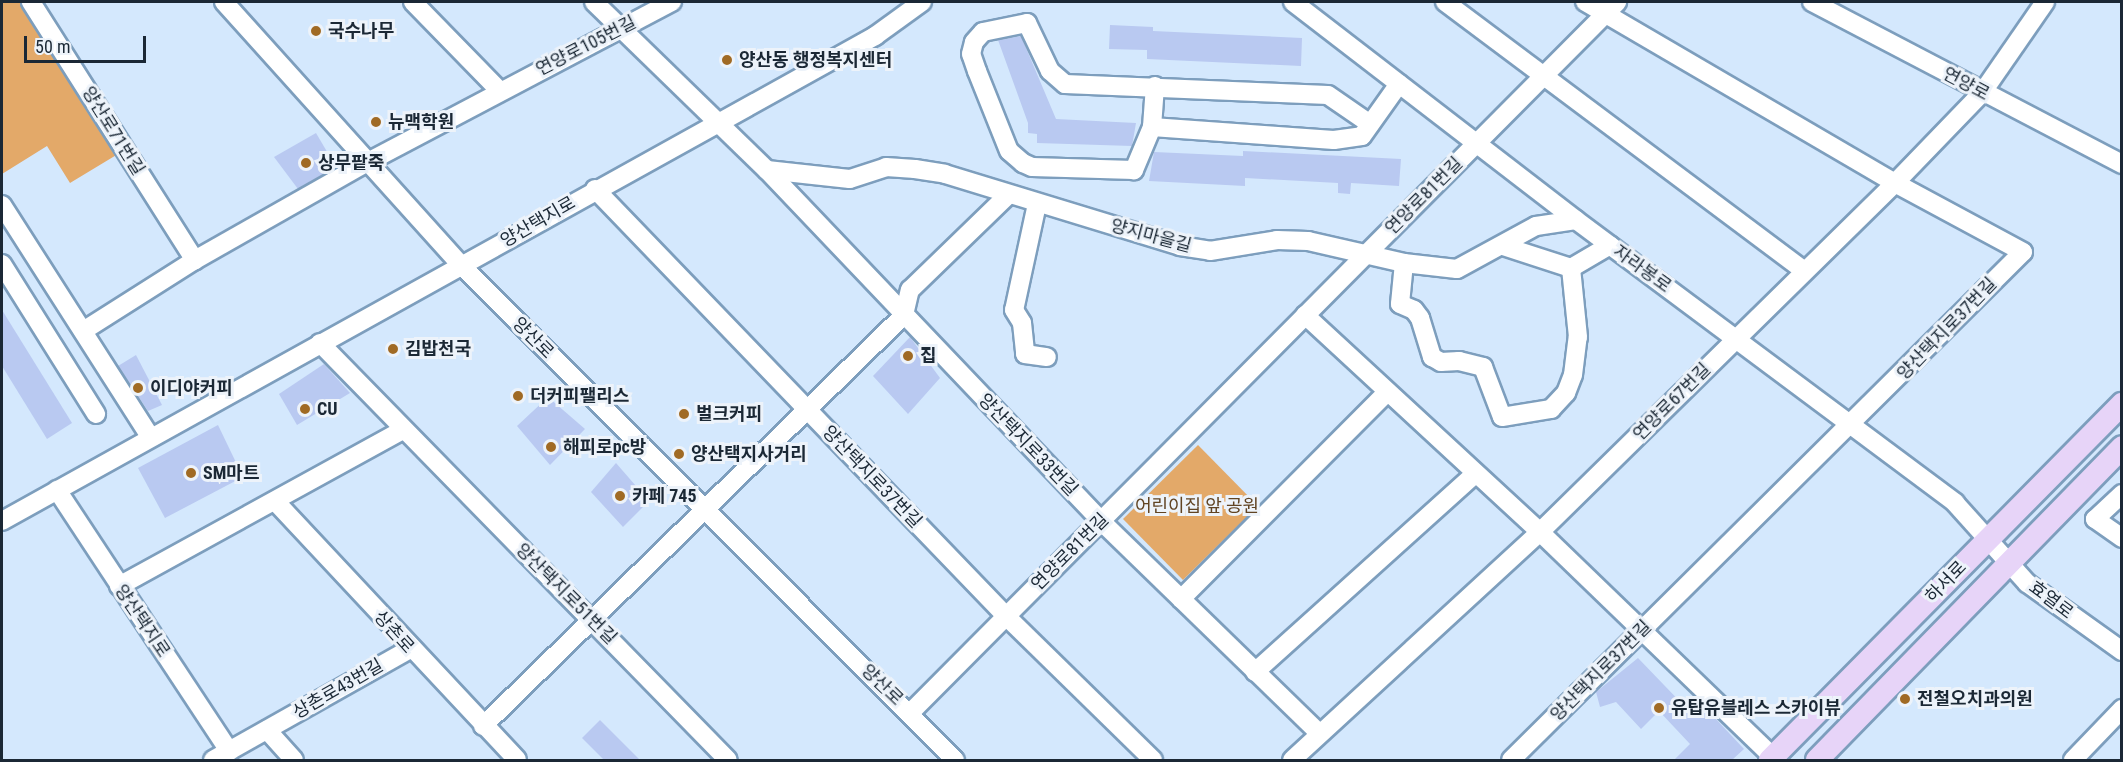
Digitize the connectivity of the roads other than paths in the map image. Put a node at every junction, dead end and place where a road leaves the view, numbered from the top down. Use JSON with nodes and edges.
{"nodes":[{"id":1,"x":31,"y":2,"type":"edge"},
{"id":2,"x":224,"y":2,"type":"edge"},
{"id":3,"x":412,"y":2,"type":"edge"},
{"id":4,"x":594,"y":2,"type":"edge"},
{"id":5,"x":672,"y":2,"type":"edge"},
{"id":6,"x":922,"y":2,"type":"edge"},
{"id":7,"x":1293,"y":2,"type":"edge"},
{"id":8,"x":1445,"y":2,"type":"edge"},
{"id":9,"x":1585,"y":2,"type":"edge"},
{"id":10,"x":1617,"y":2,"type":"edge"},
{"id":11,"x":1812,"y":2,"type":"edge"},
{"id":12,"x":2045,"y":2,"type":"edge"},
{"id":13,"x":1603,"y":16,"type":"junction"},
{"id":14,"x":621,"y":29,"type":"junction"},
{"id":15,"x":1543,"y":76,"type":"junction"},
{"id":16,"x":1399,"y":84,"type":"junction"},
{"id":17,"x":1155,"y":86,"type":"junction"},
{"id":18,"x":500,"y":91,"type":"junction"},
{"id":19,"x":1982,"y":93,"type":"junction"},
{"id":20,"x":716,"y":124,"type":"junction"},
{"id":21,"x":1370,"y":124,"type":"junction"},
{"id":22,"x":1152,"y":127,"type":"junction"},
{"id":23,"x":1478,"y":142,"type":"junction"},
{"id":24,"x":366,"y":163,"type":"junction"},
{"id":25,"x":2121,"y":164,"type":"edge"},
{"id":26,"x":767,"y":170,"type":"junction"},
{"id":27,"x":1895,"y":183,"type":"junction"},
{"id":28,"x":595,"y":189,"type":"junction"},
{"id":29,"x":1007,"y":196,"type":"junction"},
{"id":30,"x":1037,"y":204,"type":"junction"},
{"id":31,"x":2,"y":205,"type":"edge"},
{"id":32,"x":1576,"y":220,"type":"junction"},
{"id":33,"x":1610,"y":244,"type":"junction"},
{"id":34,"x":1503,"y":246,"type":"junction"},
{"id":35,"x":1366,"y":254,"type":"junction"},
{"id":36,"x":195,"y":260,"type":"junction"},
{"id":37,"x":1404,"y":263,"type":"junction"},
{"id":38,"x":2,"y":265,"type":"edge"},
{"id":39,"x":462,"y":266,"type":"junction"},
{"id":40,"x":1571,"y":268,"type":"junction"},
{"id":41,"x":1804,"y":271,"type":"junction"},
{"id":42,"x":903,"y":315,"type":"junction"},
{"id":43,"x":1305,"y":315,"type":"junction"},
{"id":44,"x":83,"y":331,"type":"junction"},
{"id":45,"x":1736,"y":338,"type":"junction"},
{"id":46,"x":320,"y":343,"type":"junction"},
{"id":47,"x":1047,"y":357,"type":"dead end"},
{"id":48,"x":1387,"y":392,"type":"junction"},
{"id":49,"x":2121,"y":404,"type":"edge"},
{"id":50,"x":807,"y":409,"type":"junction"},
{"id":51,"x":96,"y":414,"type":"dead end"},
{"id":52,"x":1852,"y":426,"type":"junction"},
{"id":53,"x":403,"y":430,"type":"junction"},
{"id":54,"x":150,"y":436,"type":"junction"},
{"id":55,"x":2121,"y":447,"type":"edge"},
{"id":56,"x":1476,"y":474,"type":"junction"},
{"id":57,"x":57,"y":490,"type":"junction"},
{"id":58,"x":2121,"y":494,"type":"edge"},
{"id":59,"x":275,"y":501,"type":"junction"},
{"id":60,"x":703,"y":511,"type":"junction"},
{"id":61,"x":2,"y":521,"type":"edge"},
{"id":62,"x":1101,"y":521,"type":"junction"},
{"id":63,"x":1540,"y":532,"type":"junction"},
{"id":64,"x":1989,"y":538,"type":"junction"},
{"id":65,"x":2121,"y":538,"type":"edge"},
{"id":66,"x":2010,"y":562,"type":"junction"},
{"id":67,"x":119,"y":586,"type":"junction"},
{"id":68,"x":1181,"y":599,"type":"junction"},
{"id":69,"x":1006,"y":616,"type":"junction"},
{"id":70,"x":592,"y":619,"type":"junction"},
{"id":71,"x":1641,"y":631,"type":"junction"},
{"id":72,"x":410,"y":649,"type":"junction"},
{"id":73,"x":2121,"y":651,"type":"edge"},
{"id":74,"x":1255,"y":672,"type":"junction"},
{"id":75,"x":2121,"y":709,"type":"edge"},
{"id":76,"x":910,"y":713,"type":"junction"},
{"id":77,"x":483,"y":726,"type":"junction"},
{"id":78,"x":267,"y":730,"type":"junction"},
{"id":79,"x":1320,"y":734,"type":"junction"},
{"id":80,"x":229,"y":751,"type":"junction"},
{"id":81,"x":2083,"y":757,"type":"edge"},
{"id":82,"x":1772,"y":759,"type":"edge"},
{"id":83,"x":213,"y":760,"type":"edge"},
{"id":84,"x":294,"y":760,"type":"edge"},
{"id":85,"x":517,"y":760,"type":"edge"},
{"id":86,"x":728,"y":760,"type":"edge"},
{"id":87,"x":956,"y":760,"type":"edge"},
{"id":88,"x":1153,"y":760,"type":"edge"},
{"id":89,"x":1292,"y":760,"type":"edge"},
{"id":90,"x":1511,"y":760,"type":"edge"},
{"id":91,"x":1817,"y":760,"type":"edge"}],
"edges":[{"from":1,"to":36,"type":"street","name":"양산로71번길"},
{"from":2,"to":24,"type":"street","name":"양산로"},
{"from":3,"to":18,"type":"street"},
{"from":4,"to":14,"type":"street","name":"양산택지로33번길"},
{"from":5,"to":14,"type":"street","name":"연양로105번길"},
{"from":6,"to":20,"type":"street","name":"양산택지로"},
{"from":7,"to":16,"type":"street","name":"자라봉로"},
{"from":8,"to":15,"type":"street"},
{"from":9,"to":13,"type":"street","name":"양산택지로37번길"},
{"from":10,"to":13,"type":"street","name":"연양로81번길"},
{"from":11,"to":19,"type":"street","name":"연양로"},
{"from":12,"to":19,"type":"street","name":"연양로67번길"},
{"from":13,"to":15,"type":"street","name":"연양로81번길"},
{"from":13,"to":27,"type":"street","name":"양산택지로37번길"},
{"from":14,"to":18,"type":"street","name":"연양로105번길"},
{"from":14,"to":20,"type":"street","name":"양산택지로33번길"},
{"from":15,"to":23,"type":"street","name":"연양로81번길"},
{"from":15,"to":41,"type":"street"},
{"from":16,"to":21,"type":"street"},
{"from":16,"to":23,"type":"street","name":"자라봉로"},
{"from":17,"to":21,"type":"street"},
{"from":17,"to":22,"type":"street"},
{"from":17,"to":22,"type":"street"},
{"from":18,"to":24,"type":"street","name":"연양로105번길"},
{"from":19,"to":25,"type":"street","name":"연양로"},
{"from":19,"to":27,"type":"street","name":"연양로67번길"},
{"from":20,"to":26,"type":"street","name":"양산택지로33번길"},
{"from":20,"to":28,"type":"street","name":"양산택지로"},
{"from":21,"to":22,"type":"street"},
{"from":23,"to":32,"type":"street","name":"자라봉로"},
{"from":23,"to":35,"type":"street","name":"연양로81번길"},
{"from":24,"to":36,"type":"street"},
{"from":24,"to":39,"type":"street","name":"양산로"},
{"from":26,"to":29,"type":"street","name":"양지마을길"},
{"from":26,"to":42,"type":"street","name":"양산택지로33번길"},
{"from":27,"to":41,"type":"street","name":"연양로67번길"},
{"from":27,"to":52,"type":"street","name":"양산택지로37번길"},
{"from":28,"to":39,"type":"street","name":"양산택지로"},
{"from":28,"to":50,"type":"street","name":"양산택지로37번길"},
{"from":29,"to":30,"type":"street","name":"양지마을길"},
{"from":29,"to":42,"type":"street"},
{"from":30,"to":35,"type":"street","name":"양지마을길"},
{"from":30,"to":47,"type":"street"},
{"from":31,"to":44,"type":"street"},
{"from":32,"to":33,"type":"street","name":"자라봉로"},
{"from":32,"to":34,"type":"street","name":"양지마을길"},
{"from":33,"to":40,"type":"street"},
{"from":33,"to":45,"type":"street","name":"자라봉로"},
{"from":34,"to":37,"type":"street","name":"양지마을길"},
{"from":34,"to":40,"type":"street"},
{"from":35,"to":37,"type":"street","name":"양지마을길"},
{"from":35,"to":43,"type":"street","name":"연양로81번길"},
{"from":36,"to":44,"type":"street"},
{"from":37,"to":40,"type":"street"},
{"from":38,"to":51,"type":"street"},
{"from":39,"to":46,"type":"street","name":"양산택지로"},
{"from":39,"to":60,"type":"street","name":"양산로"},
{"from":41,"to":45,"type":"street","name":"연양로67번길"},
{"from":42,"to":50,"type":"street"},
{"from":42,"to":62,"type":"street","name":"양산택지로33번길"},
{"from":43,"to":48,"type":"street"},
{"from":43,"to":62,"type":"street","name":"연양로81번길"},
{"from":44,"to":54,"type":"street"},
{"from":45,"to":52,"type":"street","name":"자라봉로"},
{"from":45,"to":63,"type":"street","name":"연양로67번길"},
{"from":46,"to":53,"type":"street","name":"양산택지로51번길"},
{"from":46,"to":54,"type":"street","name":"양산택지로"},
{"from":48,"to":56,"type":"street"},
{"from":48,"to":68,"type":"street"},
{"from":49,"to":64,"type":"main road","name":"하서로"},
{"from":50,"to":60,"type":"street"},
{"from":50,"to":69,"type":"street","name":"양산택지로37번길"},
{"from":52,"to":64,"type":"street","name":"자라봉로"},
{"from":52,"to":71,"type":"street","name":"양산택지로37번길"},
{"from":53,"to":59,"type":"street"},
{"from":53,"to":70,"type":"street","name":"양산택지로51번길"},
{"from":54,"to":57,"type":"street","name":"양산택지로"},
{"from":55,"to":66,"type":"main road","name":"하서로"},
{"from":56,"to":63,"type":"street"},
{"from":56,"to":74,"type":"street"},
{"from":57,"to":61,"type":"street","name":"양산택지로"},
{"from":57,"to":67,"type":"street","name":"양산택지로"},
{"from":58,"to":65,"type":"street"},
{"from":59,"to":67,"type":"street"},
{"from":59,"to":72,"type":"street","name":"상촌로"},
{"from":60,"to":70,"type":"street"},
{"from":60,"to":76,"type":"street","name":"양산로"},
{"from":62,"to":68,"type":"street","name":"양산택지로33번길"},
{"from":62,"to":69,"type":"street","name":"연양로81번길"},
{"from":63,"to":71,"type":"street"},
{"from":63,"to":79,"type":"street","name":"연양로67번길"},
{"from":64,"to":66,"type":"street","name":"효열로"},
{"from":64,"to":82,"type":"main road","name":"하서로"},
{"from":66,"to":73,"type":"street","name":"효열로"},
{"from":66,"to":91,"type":"main road","name":"하서로"},
{"from":67,"to":80,"type":"street","name":"양산택지로"},
{"from":68,"to":74,"type":"street","name":"양산택지로33번길"},
{"from":69,"to":76,"type":"street","name":"연양로81번길"},
{"from":69,"to":88,"type":"street","name":"양산택지로37번길"},
{"from":70,"to":77,"type":"street"},
{"from":70,"to":86,"type":"street","name":"양산택지로51번길"},
{"from":71,"to":82,"type":"street"},
{"from":71,"to":90,"type":"street","name":"양산택지로37번길"},
{"from":72,"to":77,"type":"street","name":"상촌로"},
{"from":72,"to":78,"type":"street","name":"상촌로43번길"},
{"from":74,"to":79,"type":"street","name":"양산택지로33번길"},
{"from":75,"to":81,"type":"street"},
{"from":76,"to":87,"type":"street","name":"양산로"},
{"from":77,"to":85,"type":"street","name":"상촌로"},
{"from":78,"to":80,"type":"street","name":"상촌로43번길"},
{"from":78,"to":84,"type":"street"},
{"from":79,"to":89,"type":"street","name":"연양로67번길"},
{"from":80,"to":83,"type":"street","name":"상촌로43번길"}]}
